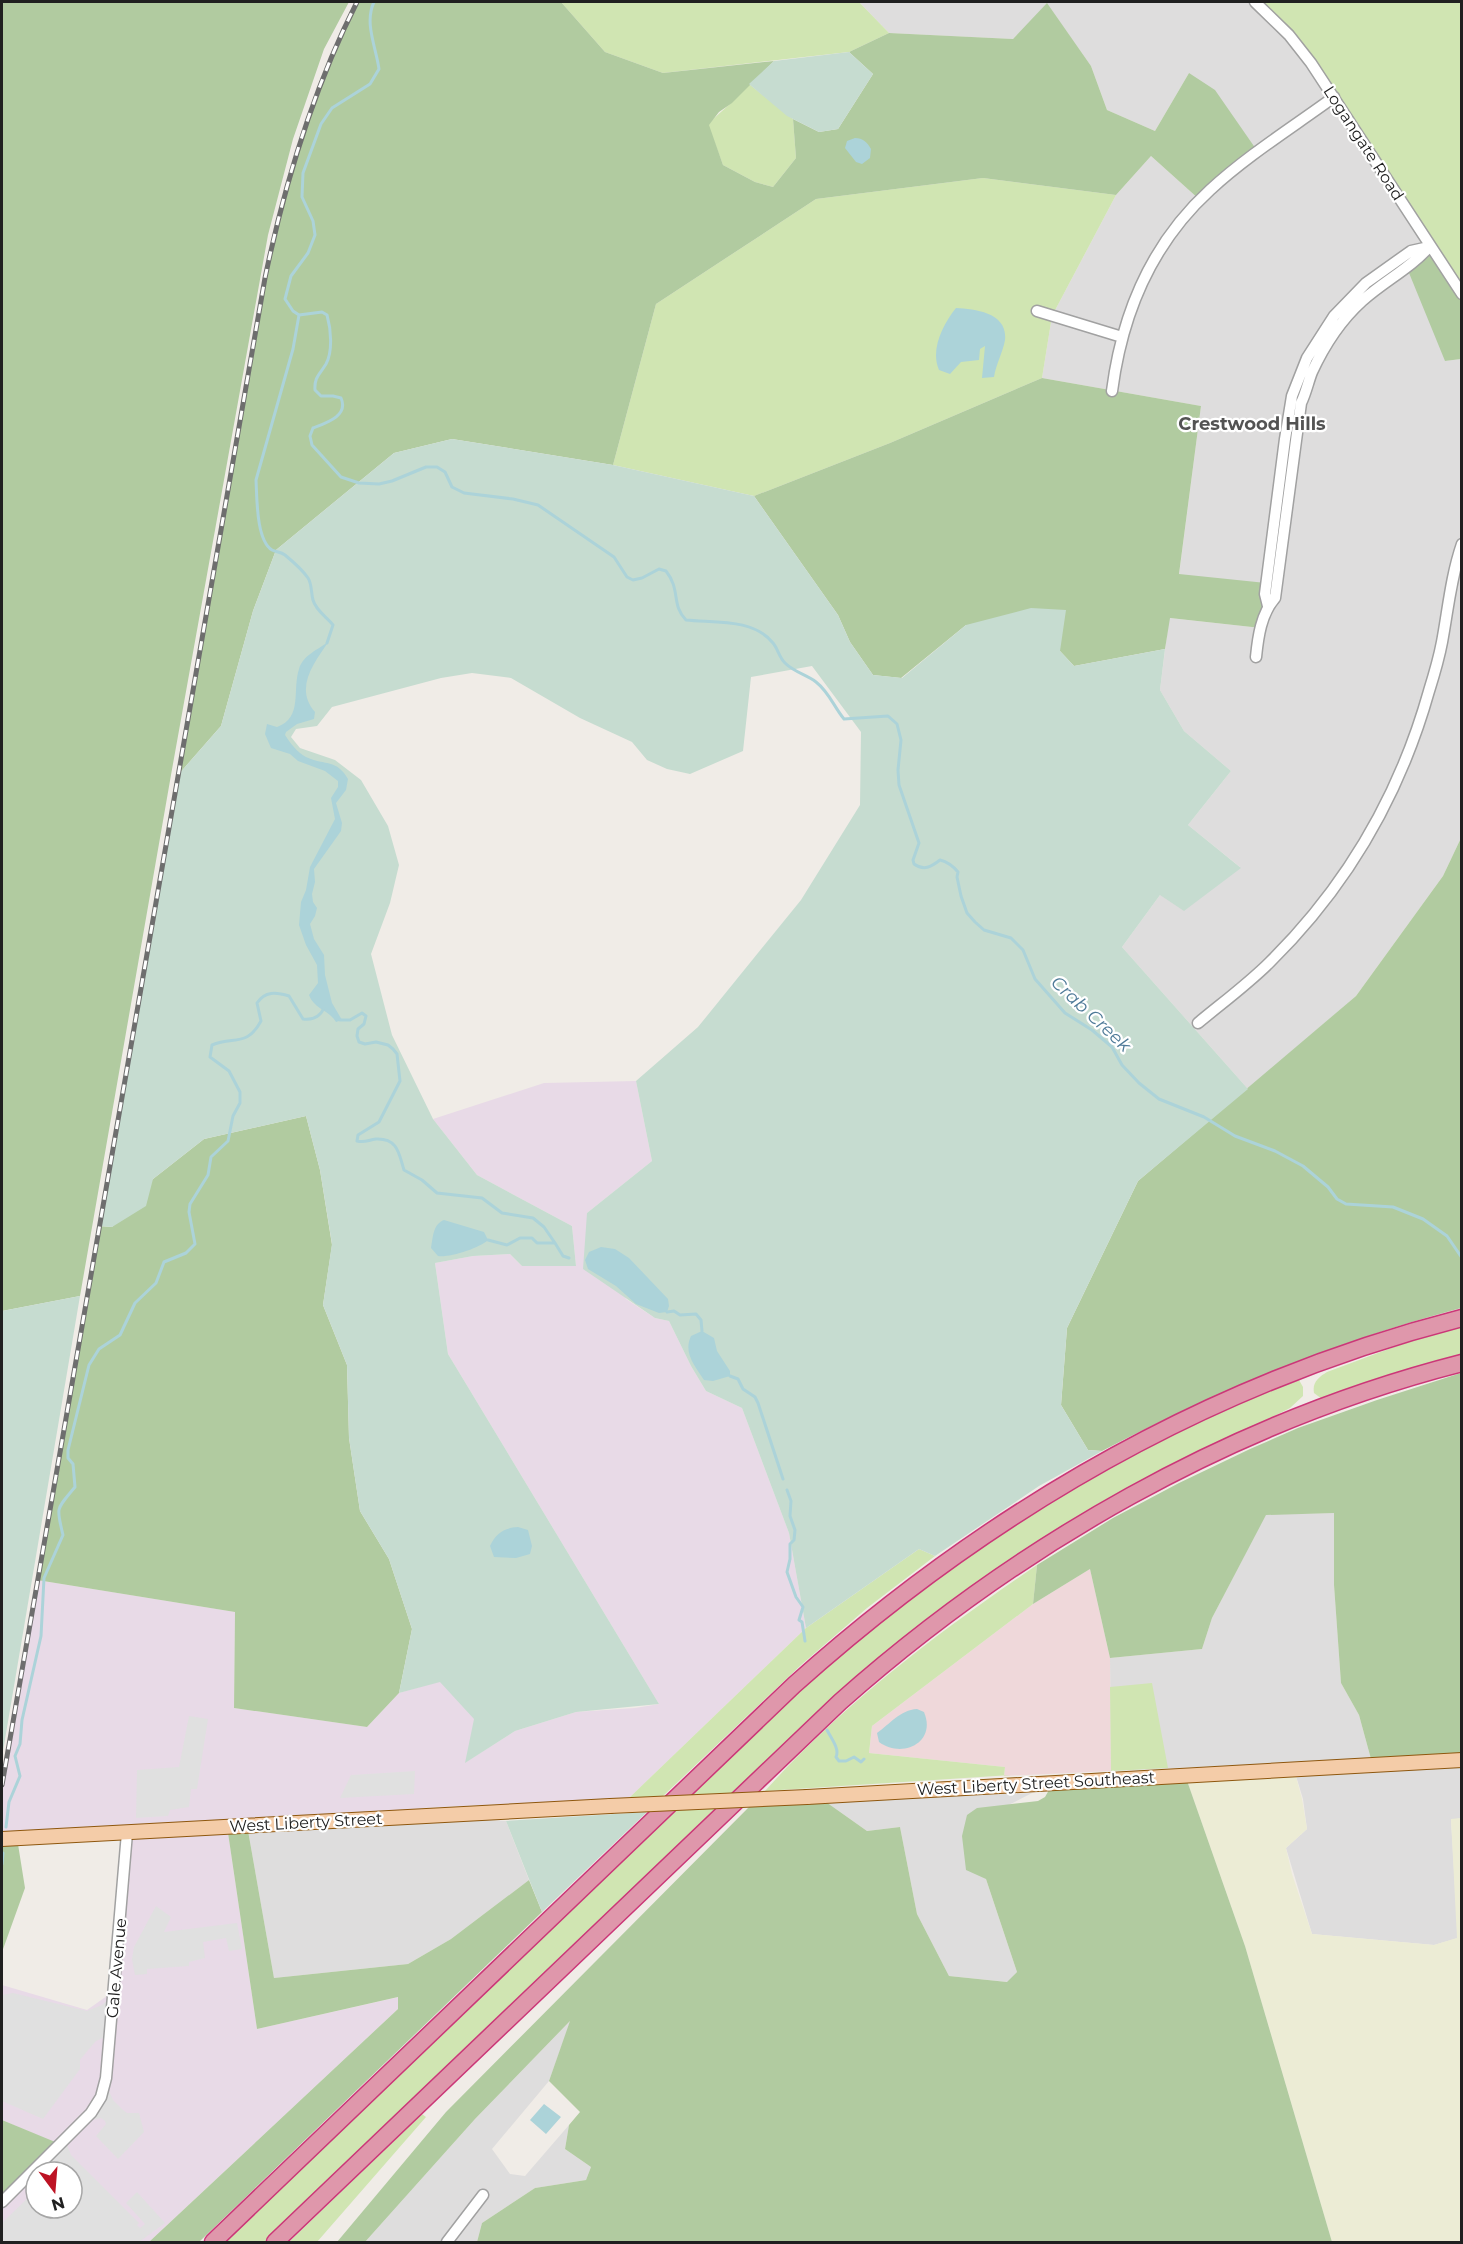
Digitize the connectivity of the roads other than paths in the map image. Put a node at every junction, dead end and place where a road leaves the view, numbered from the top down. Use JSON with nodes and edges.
{"nodes":[{"id":1,"x":1255,"y":2,"type":"edge"},
{"id":2,"x":1334,"y":97,"type":"junction"},
{"id":3,"x":1430,"y":246,"type":"junction"},
{"id":4,"x":1461,"y":294,"type":"edge"},
{"id":5,"x":1037,"y":311,"type":"dead end"},
{"id":6,"x":1122,"y":337,"type":"junction"},
{"id":7,"x":1112,"y":391,"type":"dead end"},
{"id":8,"x":1461,"y":544,"type":"edge"},
{"id":9,"x":1256,"y":657,"type":"dead end"},
{"id":10,"x":1197,"y":1023,"type":"dead end"},
{"id":11,"x":1461,"y":1318,"type":"edge"},
{"id":12,"x":1461,"y":1363,"type":"edge"},
{"id":13,"x":1461,"y":1760,"type":"edge"},
{"id":14,"x":610,"y":1806,"type":"joint"},
{"id":15,"x":127,"y":1833,"type":"junction"},
{"id":16,"x":2,"y":1839,"type":"edge"},
{"id":17,"x":483,"y":2195,"type":"dead end"},
{"id":18,"x":2,"y":2202,"type":"edge"},
{"id":19,"x":213,"y":2242,"type":"edge"},
{"id":20,"x":275,"y":2242,"type":"edge"},
{"id":21,"x":447,"y":2242,"type":"edge"}],
"edges":[{"from":1,"to":2,"type":"street","name":"Logangate Road"},
{"from":2,"to":3,"type":"street","name":"Logangate Road"},
{"from":2,"to":6,"type":"street"},
{"from":3,"to":4,"type":"street","name":"Logangate Road"},
{"from":3,"to":9,"type":"street"},
{"from":5,"to":6,"type":"street"},
{"from":6,"to":7,"type":"street"},
{"from":8,"to":10,"type":"street"},
{"from":11,"to":19,"type":"highway"},
{"from":12,"to":20,"type":"highway"},
{"from":13,"to":14,"type":"main road","name":"West Liberty Street Southeast","bridge":true},
{"from":14,"to":15,"type":"main road","name":"West Liberty Street"},
{"from":15,"to":16,"type":"main road","name":"West Liberty Street"},
{"from":15,"to":18,"type":"street","name":"Gale Avenue"},
{"from":17,"to":21,"type":"street"}]}
